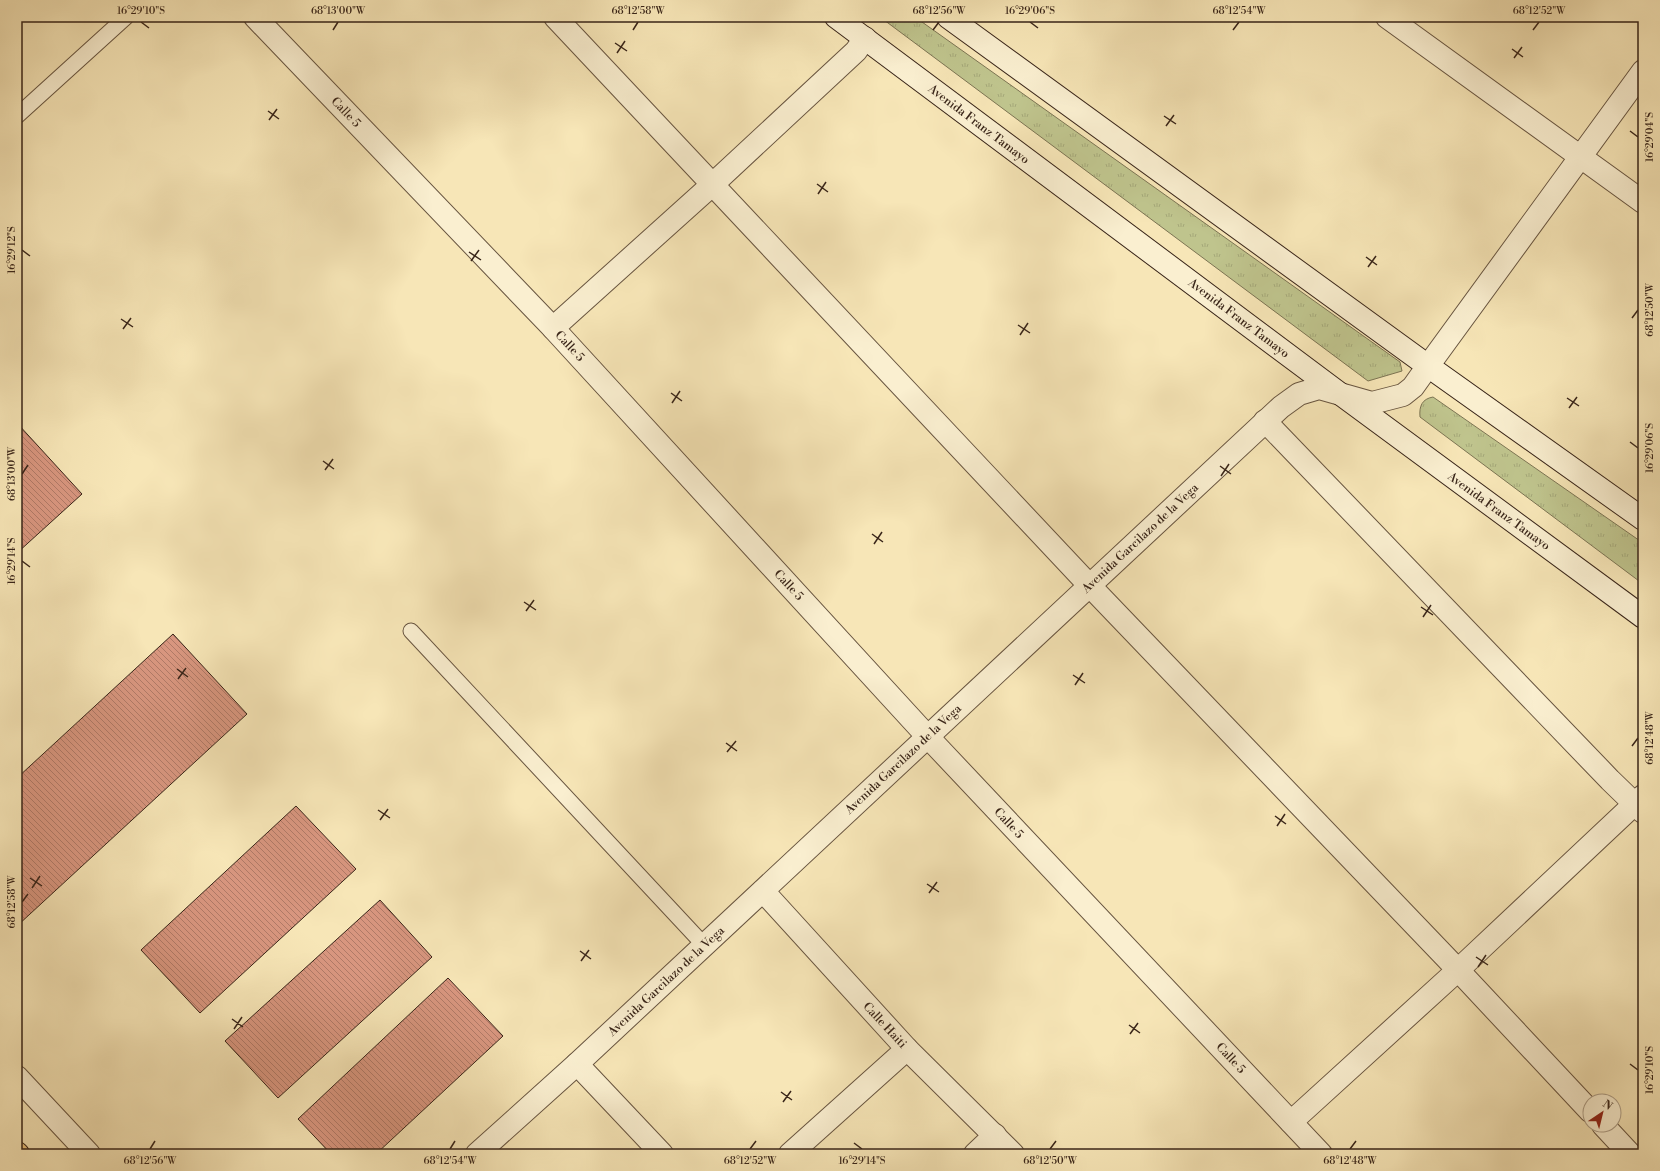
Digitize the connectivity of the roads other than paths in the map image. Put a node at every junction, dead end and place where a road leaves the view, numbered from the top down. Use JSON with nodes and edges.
{"nodes":[{"id":1,"x":126,"y":17,"type":"edge"},
{"id":2,"x":255,"y":17,"type":"edge"},
{"id":3,"x":555,"y":17,"type":"edge"},
{"id":4,"x":836,"y":17,"type":"edge"},
{"id":5,"x":948,"y":17,"type":"edge"},
{"id":6,"x":1387,"y":17,"type":"edge"},
{"id":7,"x":865,"y":38,"type":"junction"},
{"id":8,"x":1643,"y":71,"type":"edge"},
{"id":9,"x":17,"y":116,"type":"edge"},
{"id":10,"x":1580,"y":156,"type":"junction"},
{"id":11,"x":713,"y":184,"type":"junction"},
{"id":12,"x":1643,"y":202,"type":"edge"},
{"id":13,"x":553,"y":328,"type":"junction"},
{"id":14,"x":1428,"y":366,"type":"junction"},
{"id":15,"x":1339,"y":393,"type":"junction"},
{"id":16,"x":1265,"y":420,"type":"junction"},
{"id":17,"x":1643,"y":519,"type":"edge"},
{"id":18,"x":1090,"y":586,"type":"junction"},
{"id":19,"x":1643,"y":617,"type":"edge"},
{"id":20,"x":411,"y":631,"type":"dead end"},
{"id":21,"x":927,"y":736,"type":"junction"},
{"id":22,"x":1640,"y":804,"type":"edge"},
{"id":23,"x":763,"y":891,"type":"junction"},
{"id":24,"x":704,"y":945,"type":"junction"},
{"id":25,"x":1458,"y":970,"type":"junction"},
{"id":26,"x":907,"y":1049,"type":"junction"},
{"id":27,"x":577,"y":1064,"type":"junction"},
{"id":28,"x":17,"y":1077,"type":"edge"},
{"id":29,"x":1582,"y":1102,"type":"edge"},
{"id":30,"x":1291,"y":1122,"type":"junction"},
{"id":31,"x":1610,"y":1133,"type":"edge"},
{"id":32,"x":995,"y":1135,"type":"junction"},
{"id":33,"x":89,"y":1154,"type":"edge"},
{"id":34,"x":477,"y":1154,"type":"edge"},
{"id":35,"x":662,"y":1154,"type":"edge"},
{"id":36,"x":790,"y":1154,"type":"edge"},
{"id":37,"x":975,"y":1154,"type":"edge"},
{"id":38,"x":1013,"y":1154,"type":"edge"},
{"id":39,"x":1321,"y":1154,"type":"edge"},
{"id":40,"x":1630,"y":1154,"type":"edge"}],
"edges":[{"from":1,"to":9,"type":"lane"},
{"from":2,"to":13,"type":"street","name":"Calle 5"},
{"from":3,"to":11,"type":"street"},
{"from":4,"to":7,"type":"street","name":"Avenida Franz Tamayo"},
{"from":5,"to":14,"type":"street"},
{"from":6,"to":10,"type":"street"},
{"from":7,"to":11,"type":"street"},
{"from":7,"to":15,"type":"street","name":"Avenida Franz Tamayo"},
{"from":8,"to":10,"type":"street","name":"Avenida Garcilazo de la Vega"},
{"from":10,"to":12,"type":"street"},
{"from":10,"to":14,"type":"street","name":"Avenida Garcilazo de la Vega"},
{"from":11,"to":13,"type":"street"},
{"from":11,"to":18,"type":"street"},
{"from":13,"to":21,"type":"street","name":"Calle 5"},
{"from":14,"to":15,"type":"street","name":"Avenida Garcilazo de la Vega"},
{"from":14,"to":17,"type":"street"},
{"from":15,"to":16,"type":"street","name":"Avenida Garcilazo de la Vega"},
{"from":15,"to":19,"type":"street","name":"Avenida Franz Tamayo"},
{"from":16,"to":18,"type":"street","name":"Avenida Garcilazo de la Vega"},
{"from":16,"to":22,"type":"street"},
{"from":18,"to":21,"type":"street","name":"Avenida Garcilazo de la Vega"},
{"from":18,"to":25,"type":"street"},
{"from":20,"to":24,"type":"lane"},
{"from":21,"to":23,"type":"street","name":"Avenida Garcilazo de la Vega"},
{"from":21,"to":30,"type":"street","name":"Calle 5"},
{"from":22,"to":25,"type":"street"},
{"from":23,"to":24,"type":"street","name":"Avenida Garcilazo de la Vega"},
{"from":23,"to":26,"type":"street","name":"Calle Haiti"},
{"from":24,"to":27,"type":"street","name":"Avenida Garcilazo de la Vega"},
{"from":25,"to":29,"type":"street"},
{"from":25,"to":30,"type":"street"},
{"from":26,"to":32,"type":"street","name":"Calle Haiti"},
{"from":26,"to":36,"type":"street"},
{"from":27,"to":34,"type":"street","name":"Avenida Garcilazo de la Vega"},
{"from":27,"to":35,"type":"street"},
{"from":28,"to":33,"type":"street"},
{"from":30,"to":39,"type":"street","name":"Calle 5"},
{"from":31,"to":40,"type":"street"},
{"from":32,"to":37,"type":"street"},
{"from":32,"to":38,"type":"street","name":"Calle Haiti"}]}
